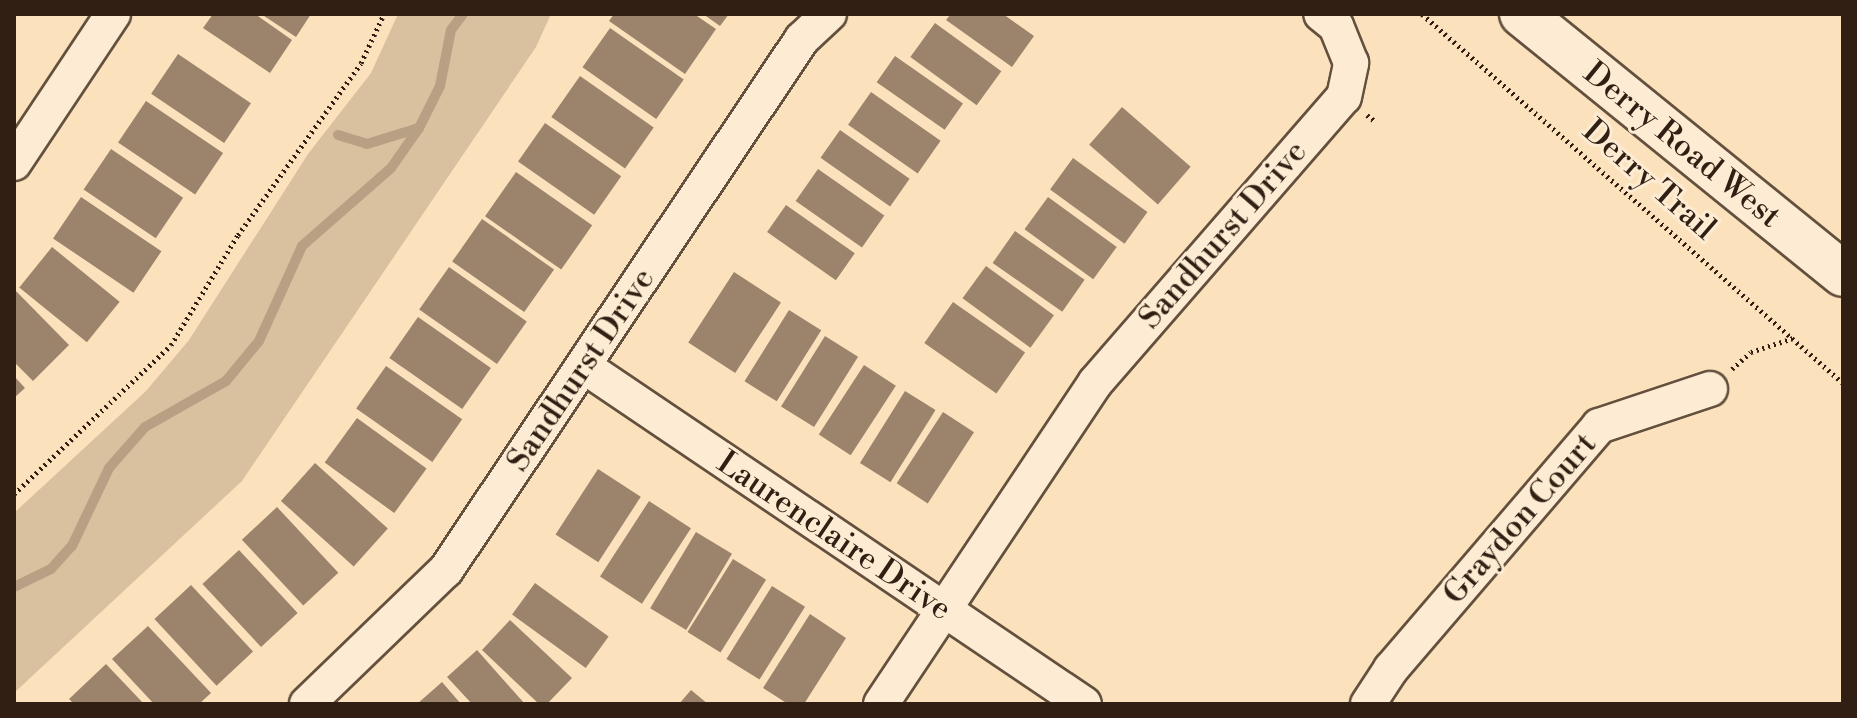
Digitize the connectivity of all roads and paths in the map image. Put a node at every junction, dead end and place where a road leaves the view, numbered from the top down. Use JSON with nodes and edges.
{"nodes":[{"id":1,"x":113,"y":14,"type":"edge"},
{"id":2,"x":384,"y":14,"type":"edge"},
{"id":3,"x":829,"y":14,"type":"edge"},
{"id":4,"x":1321,"y":14,"type":"edge"},
{"id":5,"x":1422,"y":14,"type":"edge"},
{"id":6,"x":1522,"y":14,"type":"edge"},
{"id":7,"x":14,"y":163,"type":"edge"},
{"id":8,"x":1843,"y":274,"type":"edge"},
{"id":9,"x":1794,"y":338,"type":"junction"},
{"id":10,"x":585,"y":367,"type":"junction"},
{"id":11,"x":1843,"y":383,"type":"edge"},
{"id":12,"x":1710,"y":389,"type":"joint"},
{"id":13,"x":14,"y":494,"type":"edge"},
{"id":14,"x":940,"y":609,"type":"junction"},
{"id":15,"x":307,"y":704,"type":"edge"},
{"id":16,"x":881,"y":704,"type":"edge"},
{"id":17,"x":1084,"y":704,"type":"edge"},
{"id":18,"x":1368,"y":704,"type":"edge"}],
"edges":[{"from":1,"to":7,"type":"street"},
{"from":2,"to":13,"type":"path"},
{"from":3,"to":10,"type":"street","name":"Sandhurst Drive"},
{"from":4,"to":14,"type":"street","name":"Sandhurst Drive"},
{"from":5,"to":9,"type":"path","name":"Derry Trail"},
{"from":6,"to":8,"type":"main road","name":"Derry Road West"},
{"from":9,"to":11,"type":"path","name":"Derry Trail"},
{"from":9,"to":12,"type":"path"},
{"from":10,"to":14,"type":"street","name":"Laurenclaire Drive"},
{"from":10,"to":15,"type":"street","name":"Sandhurst Drive"},
{"from":12,"to":18,"type":"street","name":"Graydon Court"},
{"from":14,"to":16,"type":"street","name":"Sandhurst Drive"},
{"from":14,"to":17,"type":"street","name":"Laurenclaire Drive"}]}
